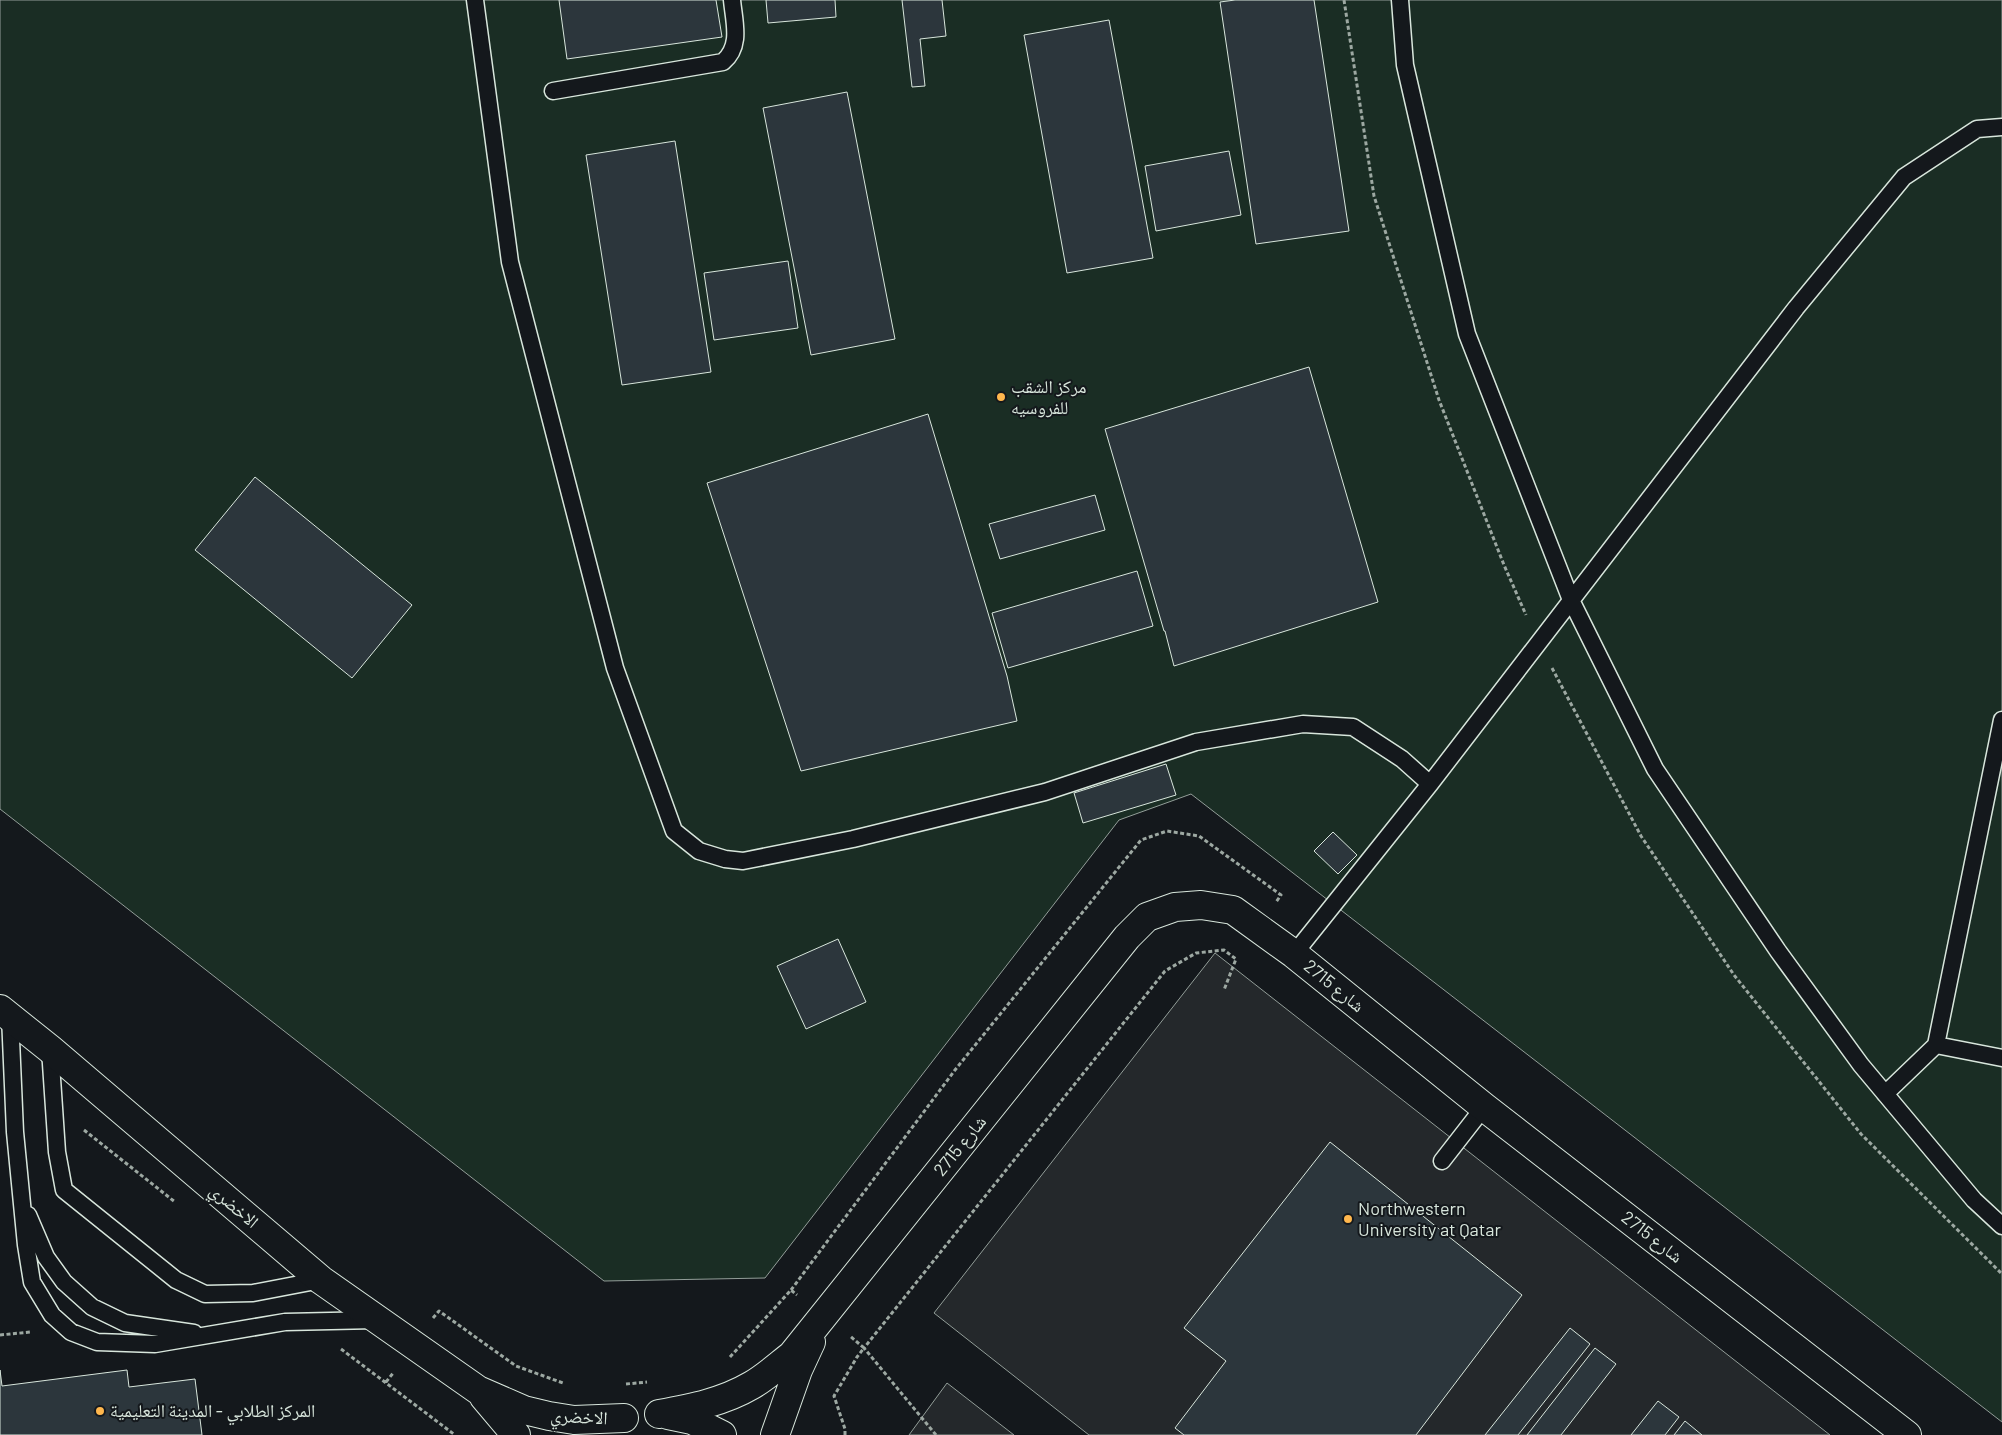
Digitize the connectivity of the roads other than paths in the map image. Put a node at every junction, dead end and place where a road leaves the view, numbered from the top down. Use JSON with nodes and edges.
{"nodes":[{"id":1,"x":475,"y":0,"type":"edge"},
{"id":2,"x":732,"y":0,"type":"edge"},
{"id":3,"x":1400,"y":0,"type":"edge"},
{"id":4,"x":553,"y":91,"type":"dead end"},
{"id":5,"x":2002,"y":127,"type":"edge"},
{"id":6,"x":1571,"y":600,"type":"junction"},
{"id":7,"x":2002,"y":720,"type":"edge"},
{"id":8,"x":1430,"y":784,"type":"junction"},
{"id":9,"x":1294,"y":954,"type":"junction"},
{"id":10,"x":5,"y":1012,"type":"edge"},
{"id":11,"x":1936,"y":1045,"type":"junction"},
{"id":12,"x":50,"y":1049,"type":"junction"},
{"id":13,"x":2002,"y":1058,"type":"edge"},
{"id":14,"x":1885,"y":1094,"type":"junction"},
{"id":15,"x":1484,"y":1107,"type":"junction"},
{"id":16,"x":1442,"y":1161,"type":"dead end"},
{"id":17,"x":22,"y":1202,"type":"junction"},
{"id":18,"x":2002,"y":1226,"type":"edge"},
{"id":19,"x":321,"y":1280,"type":"junction"},
{"id":20,"x":824,"y":1316,"type":"junction"},
{"id":21,"x":379,"y":1320,"type":"junction"},
{"id":22,"x":209,"y":1335,"type":"junction"},
{"id":23,"x":478,"y":1390,"type":"junction"},
{"id":24,"x":659,"y":1414,"type":"junction"},
{"id":25,"x":624,"y":1418,"type":"junction"},
{"id":26,"x":1892,"y":1430,"type":"edge"},
{"id":27,"x":516,"y":1435,"type":"edge"},
{"id":28,"x":590,"y":1435,"type":"edge"},
{"id":29,"x":722,"y":1435,"type":"edge"},
{"id":30,"x":775,"y":1435,"type":"edge"}],
"edges":[{"from":1,"to":8,"type":"lane"},
{"from":2,"to":4,"type":"lane"},
{"from":3,"to":6,"type":"lane"},
{"from":5,"to":6,"type":"lane"},
{"from":6,"to":8,"type":"lane"},
{"from":6,"to":14,"type":"lane"},
{"from":7,"to":11,"type":"lane"},
{"from":8,"to":9,"type":"lane"},
{"from":9,"to":15,"type":"street","name":"شارع 2715"},
{"from":9,"to":20,"type":"street","name":"شارع 2715"},
{"from":10,"to":12,"type":"street","name":"الاخضري"},
{"from":10,"to":17,"type":"lane"},
{"from":11,"to":13,"type":"lane"},
{"from":11,"to":14,"type":"lane"},
{"from":12,"to":19,"type":"street","name":"الاخضري"},
{"from":12,"to":19,"type":"lane"},
{"from":14,"to":18,"type":"lane"},
{"from":15,"to":16,"type":"lane"},
{"from":15,"to":26,"type":"street","name":"شارع 2715"},
{"from":17,"to":22,"type":"lane"},
{"from":17,"to":22,"type":"lane"},
{"from":19,"to":21,"type":"street","name":"الاخضري"},
{"from":20,"to":24,"type":"street","name":"شارع 2715"},
{"from":20,"to":30,"type":"street","name":"شارع 2715"},
{"from":21,"to":22,"type":"lane"},
{"from":21,"to":23,"type":"street","name":"الاخضري"},
{"from":23,"to":25,"type":"street","name":"الاخضري"},
{"from":23,"to":27,"type":"street","name":"الاخضري"},
{"from":24,"to":25,"type":"street","name":"الاخضري"},
{"from":24,"to":29,"type":"street"},
{"from":25,"to":28,"type":"street"}]}
